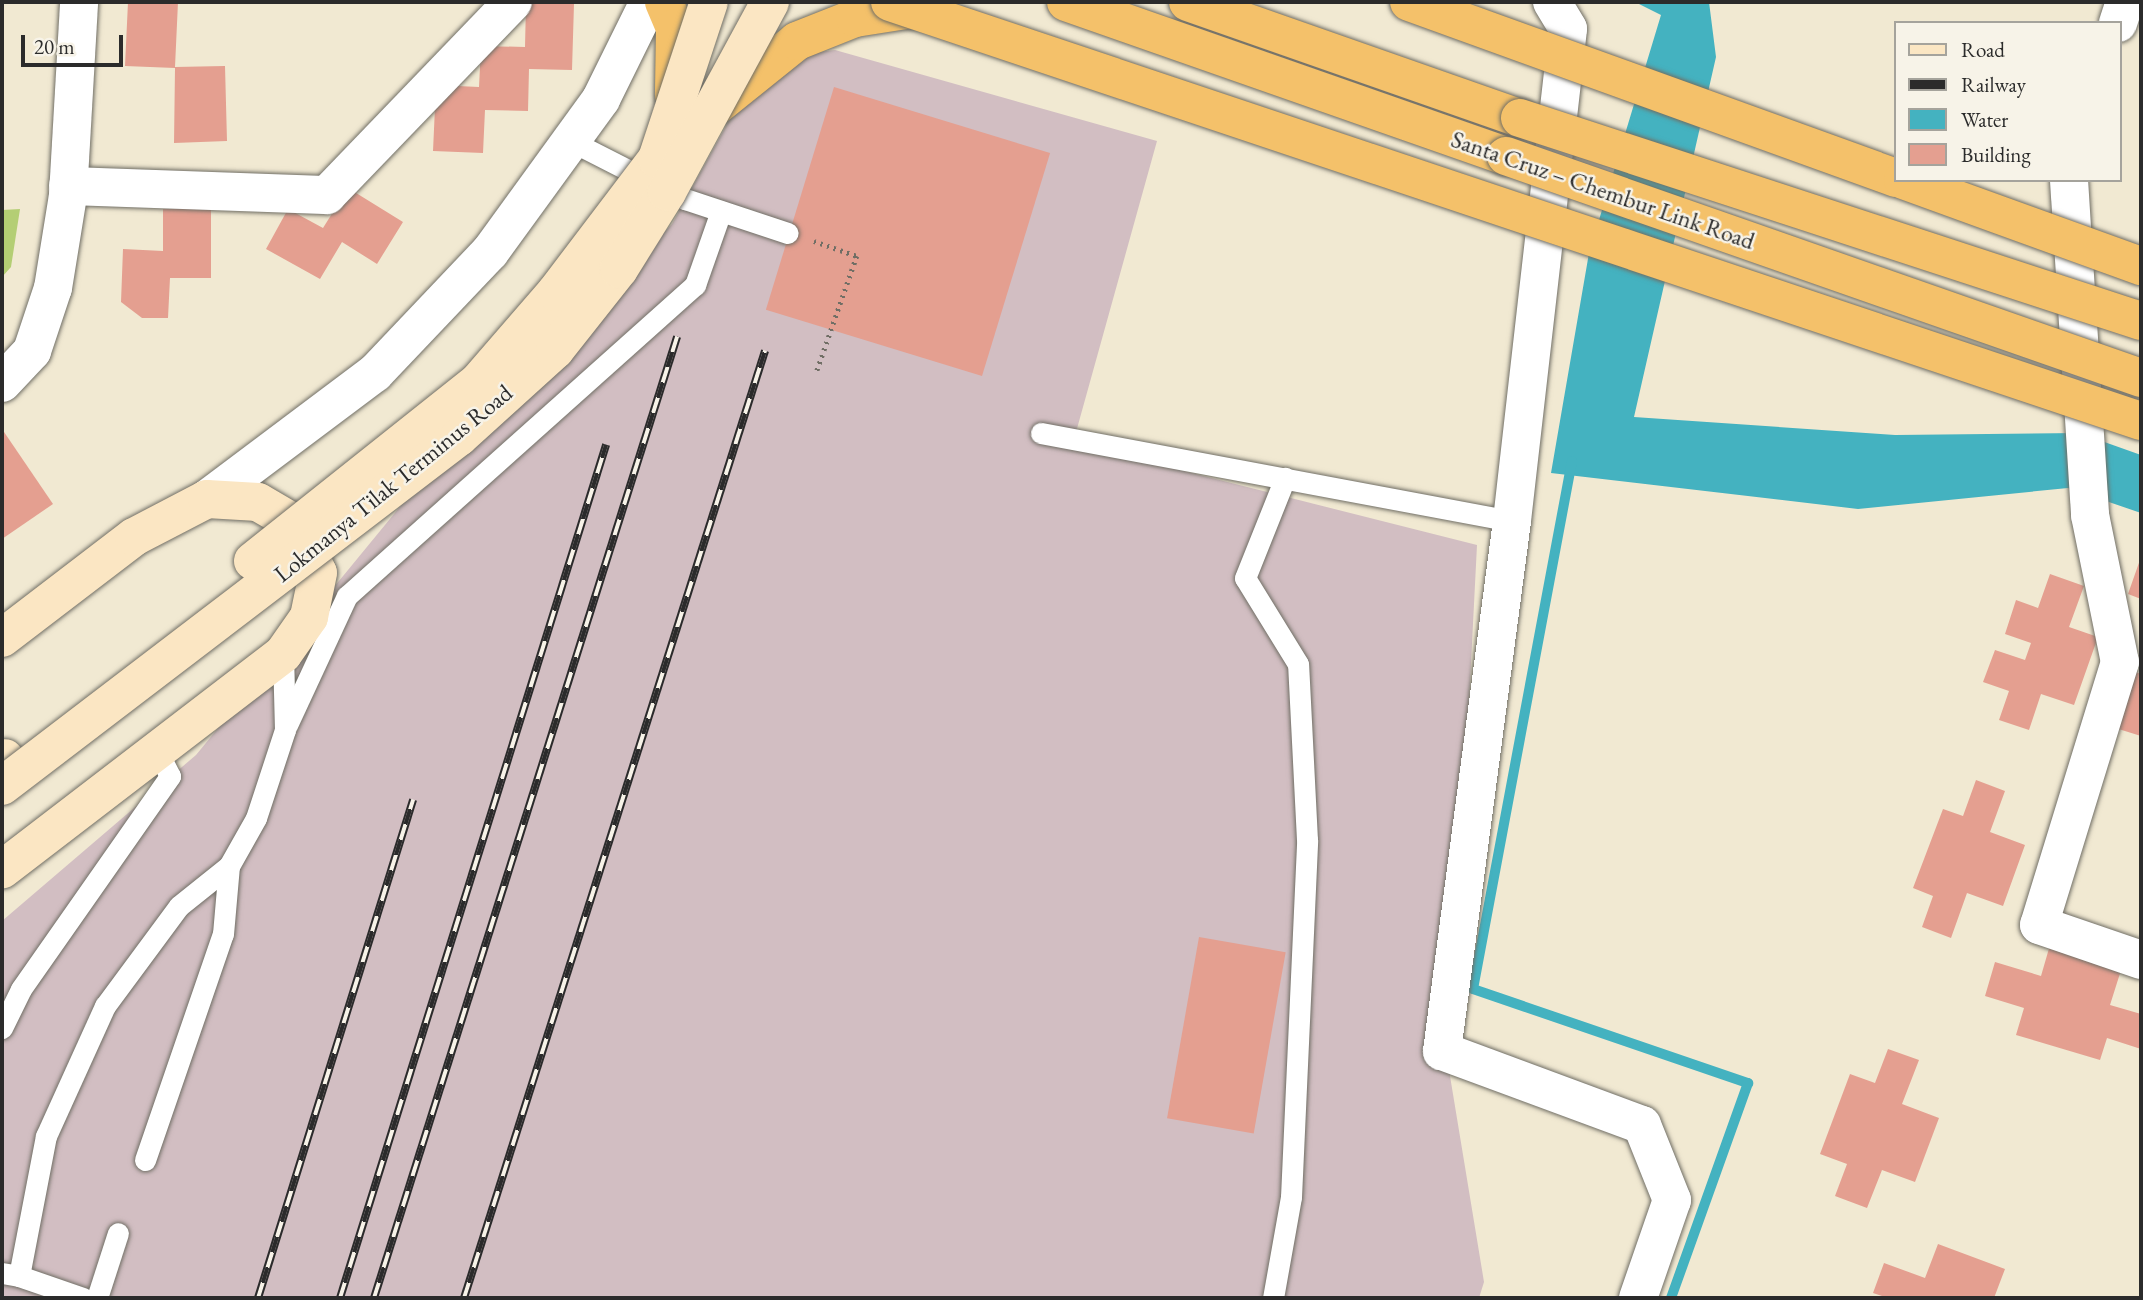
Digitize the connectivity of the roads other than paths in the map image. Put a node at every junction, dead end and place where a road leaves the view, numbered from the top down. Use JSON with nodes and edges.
{"nodes":[{"id":1,"x":79,"y":2,"type":"edge"},
{"id":2,"x":513,"y":2,"type":"edge"},
{"id":3,"x":649,"y":2,"type":"edge"},
{"id":4,"x":664,"y":2,"type":"edge"},
{"id":5,"x":709,"y":2,"type":"edge"},
{"id":6,"x":770,"y":2,"type":"edge"},
{"id":7,"x":1066,"y":2,"type":"edge"},
{"id":8,"x":1188,"y":2,"type":"edge"},
{"id":9,"x":1409,"y":2,"type":"edge"},
{"id":10,"x":1552,"y":2,"type":"edge"},
{"id":11,"x":2124,"y":2,"type":"edge"},
{"id":12,"x":901,"y":5,"type":"edge"},
{"id":13,"x":2119,"y":21,"type":"edge"},
{"id":14,"x":674,"y":95,"type":"junction"},
{"id":15,"x":705,"y":117,"type":"junction"},
{"id":16,"x":571,"y":141,"type":"junction"},
{"id":17,"x":1895,"y":178,"type":"edge"},
{"id":18,"x":1908,"y":182,"type":"edge"},
{"id":19,"x":2068,"y":182,"type":"edge"},
{"id":20,"x":68,"y":186,"type":"junction"},
{"id":21,"x":721,"y":211,"type":"junction"},
{"id":22,"x":788,"y":233,"type":"road end"},
{"id":23,"x":2141,"y":267,"type":"edge"},
{"id":24,"x":2141,"y":321,"type":"edge"},
{"id":25,"x":2141,"y":377,"type":"edge"},
{"id":26,"x":2,"y":383,"type":"edge"},
{"id":27,"x":2141,"y":421,"type":"edge"},
{"id":28,"x":1041,"y":433,"type":"dead end"},
{"id":29,"x":1285,"y":478,"type":"junction"},
{"id":30,"x":207,"y":499,"type":"junction"},
{"id":31,"x":1512,"y":521,"type":"junction"},
{"id":32,"x":2,"y":638,"type":"edge"},
{"id":33,"x":283,"y":654,"type":"junction"},
{"id":34,"x":2131,"y":666,"type":"edge"},
{"id":35,"x":285,"y":730,"type":"junction"},
{"id":36,"x":158,"y":752,"type":"junction"},
{"id":37,"x":3,"y":768,"type":"edge"},
{"id":38,"x":229,"y":866,"type":"junction"},
{"id":39,"x":2,"y":870,"type":"edge"},
{"id":40,"x":2141,"y":960,"type":"edge"},
{"id":41,"x":22,"y":989,"type":"junction"},
{"id":42,"x":2,"y":999,"type":"edge"},
{"id":43,"x":2,"y":1028,"type":"edge"},
{"id":44,"x":145,"y":1160,"type":"dead end"},
{"id":45,"x":118,"y":1233,"type":"dead end"},
{"id":46,"x":10,"y":1274,"type":"edge"},
{"id":47,"x":83,"y":1298,"type":"edge"},
{"id":48,"x":97,"y":1298,"type":"edge"},
{"id":49,"x":1273,"y":1298,"type":"edge"},
{"id":50,"x":1637,"y":1298,"type":"edge"}],
"edges":[{"from":1,"to":20,"type":"street"},
{"from":2,"to":20,"type":"street"},
{"from":3,"to":16,"type":"street"},
{"from":4,"to":14,"type":"highway"},
{"from":5,"to":14,"type":"street","name":"Lokmanya Tilak Terminus Road","bridge":true},
{"from":6,"to":15,"type":"street","name":"Lokmanya Tilak Terminus Road","bridge":true},
{"from":7,"to":25,"type":"highway","name":"Santa Cruz – Chembur Link Road","bridge":true},
{"from":8,"to":24,"type":"highway","name":"Santa Cruz – Chembur Link Road","bridge":true},
{"from":9,"to":17,"type":"highway","bridge":true},
{"from":10,"to":31,"type":"street"},
{"from":11,"to":13,"type":"street"},
{"from":12,"to":15,"type":"highway","bridge":true},
{"from":12,"to":27,"type":"highway","bridge":true},
{"from":14,"to":37,"type":"street","name":"Lokmanya Tilak Terminus Road","bridge":true},
{"from":15,"to":37,"type":"street","name":"Lokmanya Tilak Terminus Road","bridge":true},
{"from":16,"to":21,"type":"lane"},
{"from":16,"to":30,"type":"street"},
{"from":18,"to":23,"type":"highway","bridge":true},
{"from":19,"to":34,"type":"street"},
{"from":20,"to":26,"type":"street"},
{"from":21,"to":22,"type":"lane"},
{"from":21,"to":35,"type":"lane"},
{"from":28,"to":29,"type":"lane"},
{"from":29,"to":31,"type":"lane"},
{"from":29,"to":49,"type":"lane"},
{"from":30,"to":32,"type":"street"},
{"from":30,"to":33,"type":"street"},
{"from":31,"to":50,"type":"street"},
{"from":33,"to":35,"type":"lane"},
{"from":33,"to":36,"type":"street"},
{"from":34,"to":40,"type":"street"},
{"from":35,"to":38,"type":"lane"},
{"from":36,"to":39,"type":"street"},
{"from":36,"to":41,"type":"lane"},
{"from":38,"to":44,"type":"lane"},
{"from":38,"to":46,"type":"lane"},
{"from":41,"to":42,"type":"lane"},
{"from":41,"to":43,"type":"lane"},
{"from":45,"to":48,"type":"lane"},
{"from":46,"to":47,"type":"lane"}]}
